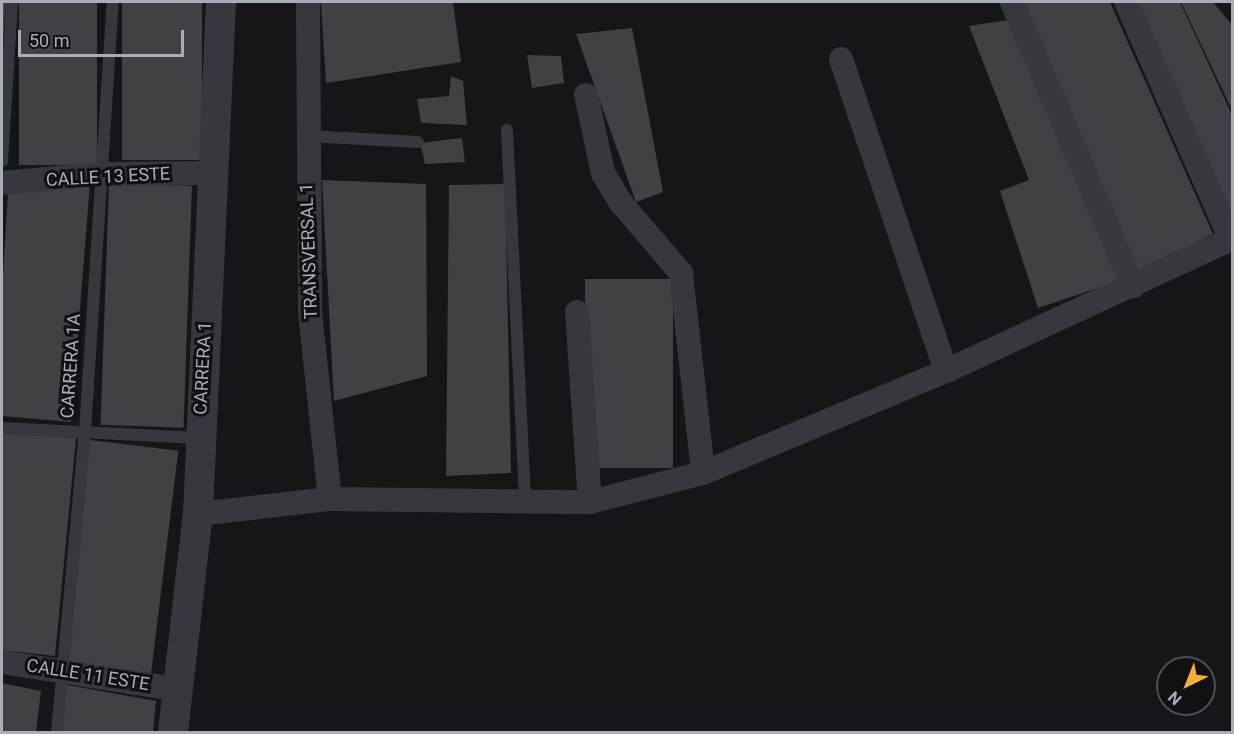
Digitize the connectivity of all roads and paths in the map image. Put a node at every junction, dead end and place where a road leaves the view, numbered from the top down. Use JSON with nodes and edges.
{"nodes":[{"id":1,"x":12,"y":2,"type":"edge"},
{"id":2,"x":113,"y":2,"type":"edge"},
{"id":3,"x":221,"y":2,"type":"edge"},
{"id":4,"x":308,"y":2,"type":"edge"},
{"id":5,"x":1012,"y":2,"type":"edge"},
{"id":6,"x":1126,"y":2,"type":"edge"},
{"id":7,"x":841,"y":59,"type":"dead end"},
{"id":8,"x":586,"y":95,"type":"dead end"},
{"id":9,"x":507,"y":130,"type":"dead end"},
{"id":10,"x":306,"y":136,"type":"junction"},
{"id":11,"x":418,"y":142,"type":"dead end"},
{"id":12,"x":2,"y":161,"type":"edge"},
{"id":13,"x":214,"y":173,"type":"junction"},
{"id":14,"x":101,"y":174,"type":"junction"},
{"id":15,"x":2,"y":183,"type":"edge"},
{"id":16,"x":1232,"y":239,"type":"edge"},
{"id":17,"x":1133,"y":286,"type":"junction"},
{"id":18,"x":577,"y":312,"type":"dead end"},
{"id":19,"x":946,"y":371,"type":"junction"},
{"id":20,"x":2,"y":428,"type":"edge"},
{"id":21,"x":85,"y":431,"type":"junction"},
{"id":22,"x":198,"y":438,"type":"junction"},
{"id":23,"x":703,"y":473,"type":"junction"},
{"id":24,"x":330,"y":499,"type":"junction"},
{"id":25,"x":525,"y":502,"type":"junction"},
{"id":26,"x":590,"y":502,"type":"junction"},
{"id":27,"x":198,"y":514,"type":"junction"},
{"id":28,"x":2,"y":662,"type":"edge"},
{"id":29,"x":63,"y":671,"type":"junction"},
{"id":30,"x":175,"y":689,"type":"junction"},
{"id":31,"x":57,"y":732,"type":"edge"},
{"id":32,"x":172,"y":732,"type":"edge"}],
"edges":[{"from":1,"to":12,"type":"lane"},
{"from":2,"to":14,"type":"lane","name":"CARRERA 1A"},
{"from":3,"to":13,"type":"street","name":"CARRERA 1"},
{"from":4,"to":10,"type":"street","name":"TRANSVERSAL 1"},
{"from":5,"to":17,"type":"street"},
{"from":6,"to":16,"type":"street"},
{"from":7,"to":19,"type":"street"},
{"from":8,"to":23,"type":"street"},
{"from":9,"to":25,"type":"lane"},
{"from":10,"to":11,"type":"lane"},
{"from":10,"to":24,"type":"street","name":"TRANSVERSAL 1"},
{"from":13,"to":14,"type":"street","name":"CALLE 13 ESTE"},
{"from":13,"to":22,"type":"street","name":"CARRERA 1"},
{"from":14,"to":15,"type":"street","name":"CALLE 13 ESTE"},
{"from":14,"to":21,"type":"lane","name":"CARRERA 1A"},
{"from":16,"to":17,"type":"street"},
{"from":17,"to":19,"type":"street"},
{"from":18,"to":26,"type":"street"},
{"from":19,"to":23,"type":"street"},
{"from":20,"to":21,"type":"lane"},
{"from":21,"to":22,"type":"lane"},
{"from":21,"to":29,"type":"lane","name":"CARRERA 1A"},
{"from":22,"to":27,"type":"street","name":"CARRERA 1"},
{"from":23,"to":26,"type":"street"},
{"from":24,"to":25,"type":"street"},
{"from":24,"to":27,"type":"street"},
{"from":25,"to":26,"type":"street"},
{"from":27,"to":30,"type":"street","name":"CARRERA 1"},
{"from":28,"to":29,"type":"street","name":"CALLE 11 ESTE"},
{"from":29,"to":30,"type":"street","name":"CALLE 11 ESTE"},
{"from":29,"to":31,"type":"lane","name":"CARRERA 1A"},
{"from":30,"to":32,"type":"street","name":"CARRERA 1"}]}
